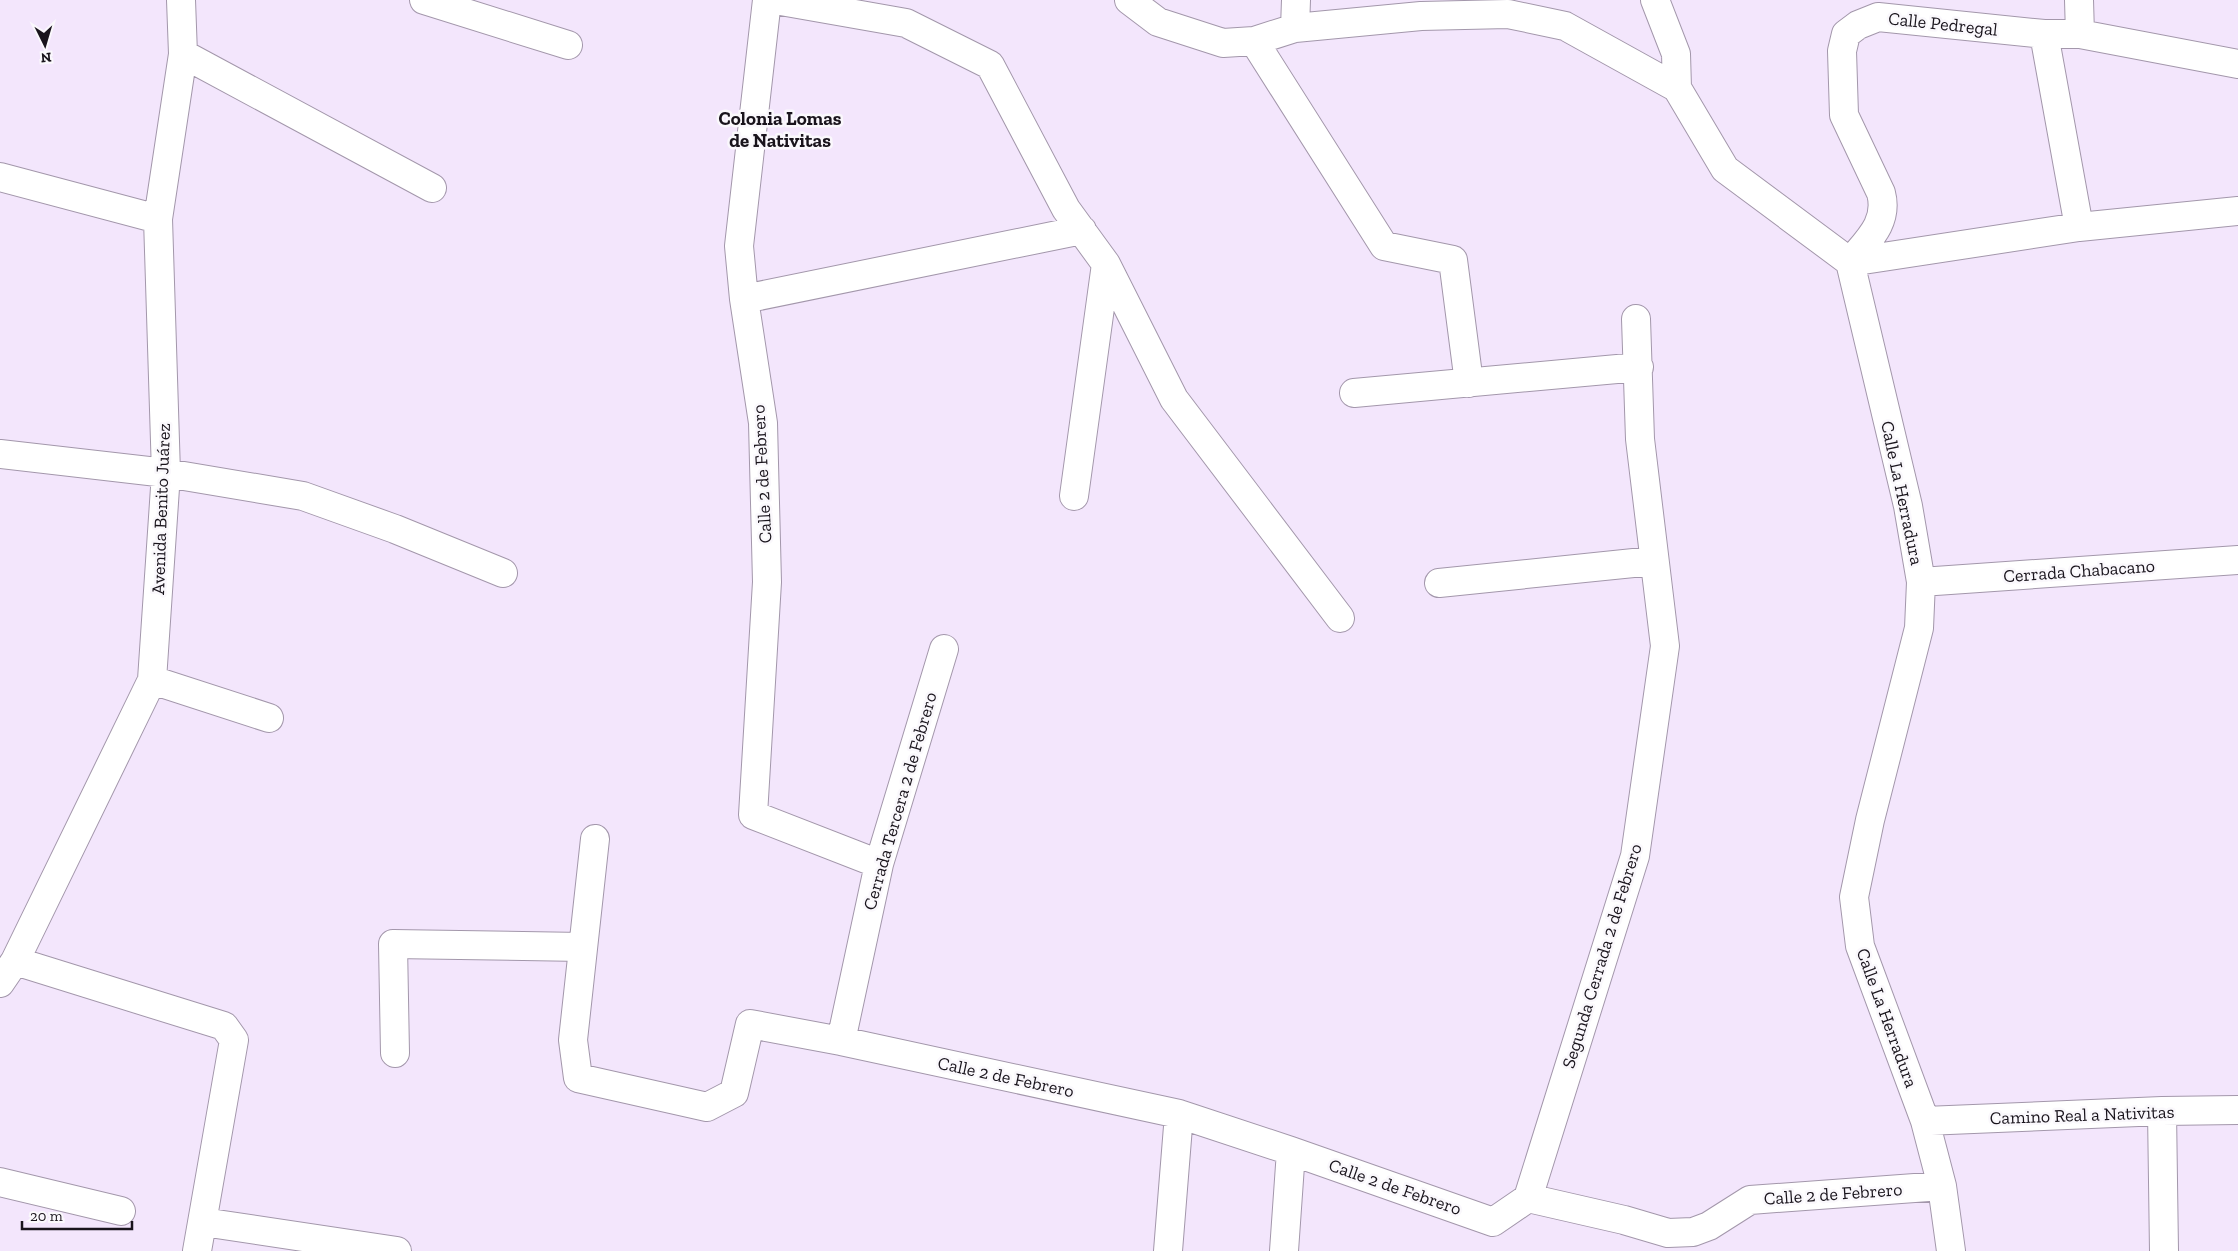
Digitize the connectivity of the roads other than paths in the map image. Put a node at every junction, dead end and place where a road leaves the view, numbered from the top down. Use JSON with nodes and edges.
{"nodes":[{"id":1,"x":181,"y":0,"type":"edge"},
{"id":2,"x":424,"y":0,"type":"edge"},
{"id":3,"x":767,"y":0,"type":"edge"},
{"id":4,"x":775,"y":0,"type":"edge"},
{"id":5,"x":1128,"y":0,"type":"edge"},
{"id":6,"x":1296,"y":0,"type":"edge"},
{"id":7,"x":1655,"y":0,"type":"edge"},
{"id":8,"x":2079,"y":0,"type":"edge"},
{"id":9,"x":1507,"y":7,"type":"edge"},
{"id":10,"x":1295,"y":28,"type":"junction"},
{"id":11,"x":2044,"y":34,"type":"junction"},
{"id":12,"x":2080,"y":34,"type":"junction"},
{"id":13,"x":1254,"y":40,"type":"junction"},
{"id":14,"x":568,"y":45,"type":"dead end"},
{"id":15,"x":183,"y":54,"type":"junction"},
{"id":16,"x":2238,"y":64,"type":"edge"},
{"id":17,"x":1677,"y":88,"type":"junction"},
{"id":18,"x":0,"y":177,"type":"edge"},
{"id":19,"x":432,"y":188,"type":"dead end"},
{"id":20,"x":2238,"y":211,"type":"edge"},
{"id":21,"x":158,"y":219,"type":"junction"},
{"id":22,"x":2079,"y":227,"type":"junction"},
{"id":23,"x":1082,"y":230,"type":"junction"},
{"id":24,"x":1850,"y":262,"type":"junction"},
{"id":25,"x":1106,"y":264,"type":"junction"},
{"id":26,"x":744,"y":299,"type":"junction"},
{"id":27,"x":1636,"y":319,"type":"dead end"},
{"id":28,"x":1639,"y":367,"type":"junction"},
{"id":29,"x":1469,"y":383,"type":"junction"},
{"id":30,"x":1354,"y":393,"type":"dead end"},
{"id":31,"x":0,"y":454,"type":"edge"},
{"id":32,"x":166,"y":473,"type":"junction"},
{"id":33,"x":1074,"y":496,"type":"dead end"},
{"id":34,"x":2238,"y":560,"type":"edge"},
{"id":35,"x":1653,"y":561,"type":"junction"},
{"id":36,"x":503,"y":573,"type":"dead end"},
{"id":37,"x":1921,"y":582,"type":"junction"},
{"id":38,"x":1439,"y":584,"type":"dead end"},
{"id":39,"x":1340,"y":618,"type":"dead end"},
{"id":40,"x":944,"y":650,"type":"dead end"},
{"id":41,"x":152,"y":680,"type":"junction"},
{"id":42,"x":269,"y":718,"type":"dead end"},
{"id":43,"x":595,"y":839,"type":"dead end"},
{"id":44,"x":878,"y":864,"type":"junction"},
{"id":45,"x":582,"y":947,"type":"junction"},
{"id":46,"x":15,"y":961,"type":"junction"},
{"id":47,"x":0,"y":983,"type":"edge"},
{"id":48,"x":841,"y":1041,"type":"junction"},
{"id":49,"x":395,"y":1053,"type":"dead end"},
{"id":50,"x":2238,"y":1110,"type":"edge"},
{"id":51,"x":2162,"y":1111,"type":"junction"},
{"id":52,"x":1179,"y":1114,"type":"junction"},
{"id":53,"x":1925,"y":1121,"type":"junction"},
{"id":54,"x":1292,"y":1150,"type":"junction"},
{"id":55,"x":0,"y":1182,"type":"edge"},
{"id":56,"x":1942,"y":1186,"type":"junction"},
{"id":57,"x":1528,"y":1198,"type":"junction"},
{"id":58,"x":120,"y":1211,"type":"dead end"},
{"id":59,"x":203,"y":1222,"type":"junction"},
{"id":60,"x":197,"y":1251,"type":"edge"},
{"id":61,"x":397,"y":1251,"type":"edge"},
{"id":62,"x":1168,"y":1251,"type":"edge"},
{"id":63,"x":1284,"y":1251,"type":"edge"},
{"id":64,"x":1951,"y":1251,"type":"edge"},
{"id":65,"x":2164,"y":1251,"type":"edge"}],
"edges":[{"from":1,"to":15,"type":"street","name":"Avenida Benito Juárez"},
{"from":2,"to":14,"type":"street"},
{"from":3,"to":26,"type":"street","name":"Calle 2 de Febrero"},
{"from":4,"to":23,"type":"street"},
{"from":5,"to":13,"type":"street"},
{"from":6,"to":10,"type":"street"},
{"from":7,"to":17,"type":"street"},
{"from":8,"to":12,"type":"street"},
{"from":9,"to":10,"type":"street"},
{"from":9,"to":17,"type":"street"},
{"from":10,"to":13,"type":"street"},
{"from":11,"to":12,"type":"street","name":"Calle Pedregal"},
{"from":11,"to":22,"type":"street"},
{"from":11,"to":24,"type":"street","name":"Calle Pedregal"},
{"from":12,"to":16,"type":"street","name":"Calle Pedregal"},
{"from":13,"to":29,"type":"street"},
{"from":15,"to":19,"type":"street"},
{"from":15,"to":21,"type":"street","name":"Avenida Benito Juárez"},
{"from":17,"to":24,"type":"street"},
{"from":18,"to":21,"type":"street"},
{"from":20,"to":22,"type":"street"},
{"from":21,"to":32,"type":"street","name":"Avenida Benito Juárez"},
{"from":22,"to":24,"type":"street"},
{"from":23,"to":25,"type":"street"},
{"from":23,"to":26,"type":"street"},
{"from":24,"to":37,"type":"street","name":"Calle La Herradura"},
{"from":25,"to":33,"type":"street"},
{"from":25,"to":39,"type":"street"},
{"from":26,"to":44,"type":"street","name":"Calle 2 de Febrero"},
{"from":27,"to":28,"type":"street","name":"Segunda Cerrada 2 de Febrero"},
{"from":28,"to":29,"type":"street"},
{"from":28,"to":35,"type":"street","name":"Segunda Cerrada 2 de Febrero"},
{"from":29,"to":30,"type":"street"},
{"from":31,"to":32,"type":"street"},
{"from":32,"to":36,"type":"street"},
{"from":32,"to":41,"type":"street","name":"Avenida Benito Juárez"},
{"from":34,"to":37,"type":"street","name":"Cerrada Chabacano"},
{"from":35,"to":38,"type":"street"},
{"from":35,"to":57,"type":"street","name":"Segunda Cerrada 2 de Febrero"},
{"from":37,"to":53,"type":"street","name":"Calle La Herradura"},
{"from":40,"to":44,"type":"street","name":"Cerrada Tercera 2 de Febrero"},
{"from":41,"to":42,"type":"street"},
{"from":41,"to":46,"type":"street","name":"Avenida Benito Juárez"},
{"from":43,"to":45,"type":"street"},
{"from":44,"to":48,"type":"street","name":"Cerrada Tercera 2 de Febrero"},
{"from":45,"to":48,"type":"street","name":"Calle 2 de Febrero"},
{"from":45,"to":49,"type":"street"},
{"from":46,"to":47,"type":"street","name":"Avenida Benito Juárez"},
{"from":46,"to":59,"type":"street"},
{"from":48,"to":52,"type":"street","name":"Calle 2 de Febrero"},
{"from":50,"to":51,"type":"street","name":"Camino Real a Nativitas"},
{"from":51,"to":53,"type":"street","name":"Camino Real a Nativitas"},
{"from":51,"to":65,"type":"street"},
{"from":52,"to":54,"type":"street","name":"Calle 2 de Febrero"},
{"from":52,"to":62,"type":"street"},
{"from":53,"to":56,"type":"street","name":"Calle La Herradura"},
{"from":54,"to":57,"type":"street","name":"Calle 2 de Febrero"},
{"from":54,"to":63,"type":"street"},
{"from":55,"to":58,"type":"street"},
{"from":56,"to":57,"type":"street","name":"Calle 2 de Febrero"},
{"from":56,"to":64,"type":"street","name":"Calle La Herradura"},
{"from":59,"to":60,"type":"street"},
{"from":59,"to":61,"type":"street"}]}
